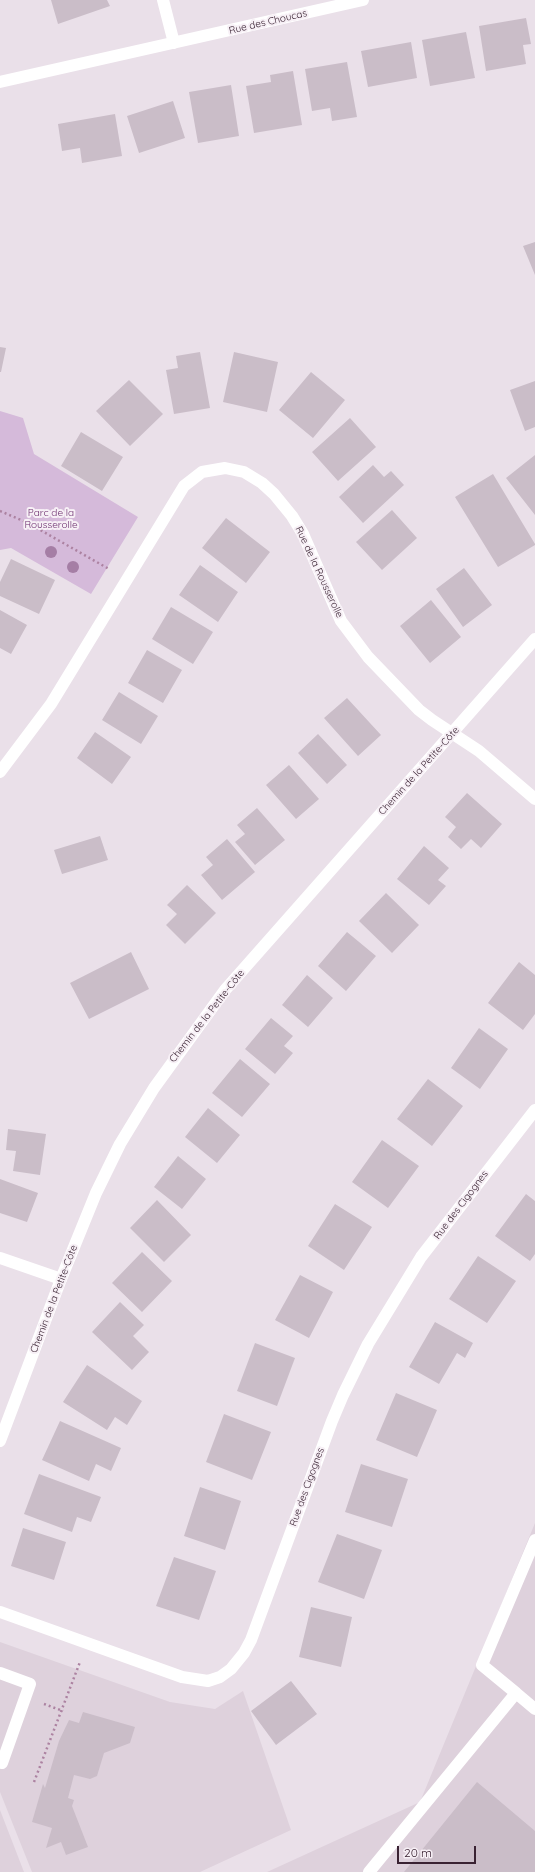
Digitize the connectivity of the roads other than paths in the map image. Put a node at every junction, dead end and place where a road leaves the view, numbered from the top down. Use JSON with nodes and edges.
{"nodes":[{"id":1,"x":163,"y":0,"type":"edge"},
{"id":2,"x":363,"y":0,"type":"edge"},
{"id":3,"x":174,"y":43,"type":"junction"},
{"id":4,"x":0,"y":82,"type":"edge"},
{"id":5,"x":535,"y":639,"type":"edge"},
{"id":6,"x":452,"y":733,"type":"junction"},
{"id":7,"x":0,"y":772,"type":"edge"},
{"id":8,"x":535,"y":799,"type":"edge"},
{"id":9,"x":535,"y":1110,"type":"edge"},
{"id":10,"x":0,"y":1258,"type":"edge"},
{"id":11,"x":61,"y":1280,"type":"junction"},
{"id":12,"x":0,"y":1441,"type":"edge"},
{"id":13,"x":535,"y":1540,"type":"edge"},
{"id":14,"x":0,"y":1612,"type":"edge"},
{"id":15,"x":0,"y":1673,"type":"edge"},
{"id":16,"x":516,"y":1693,"type":"junction"},
{"id":17,"x":535,"y":1709,"type":"edge"},
{"id":18,"x":2,"y":1763,"type":"dead end"},
{"id":19,"x":370,"y":1872,"type":"edge"}],
"edges":[{"from":1,"to":3,"type":"street"},
{"from":2,"to":3,"type":"street","name":"Rue des Choucas"},
{"from":3,"to":4,"type":"street","name":"Rue des Choucas"},
{"from":5,"to":6,"type":"street","name":"Chemin de la Petite-Côte"},
{"from":6,"to":7,"type":"street","name":"Rue de la Rousserolle"},
{"from":6,"to":8,"type":"street","name":"Rue de la Rousserolle"},
{"from":6,"to":11,"type":"street","name":"Chemin de la Petite-Côte"},
{"from":9,"to":14,"type":"street","name":"Rue des Cigognes"},
{"from":10,"to":11,"type":"street"},
{"from":11,"to":12,"type":"street","name":"Chemin de la Petite-Côte"},
{"from":13,"to":16,"type":"street"},
{"from":15,"to":18,"type":"street"},
{"from":16,"to":17,"type":"street"},
{"from":16,"to":19,"type":"street"}]}
